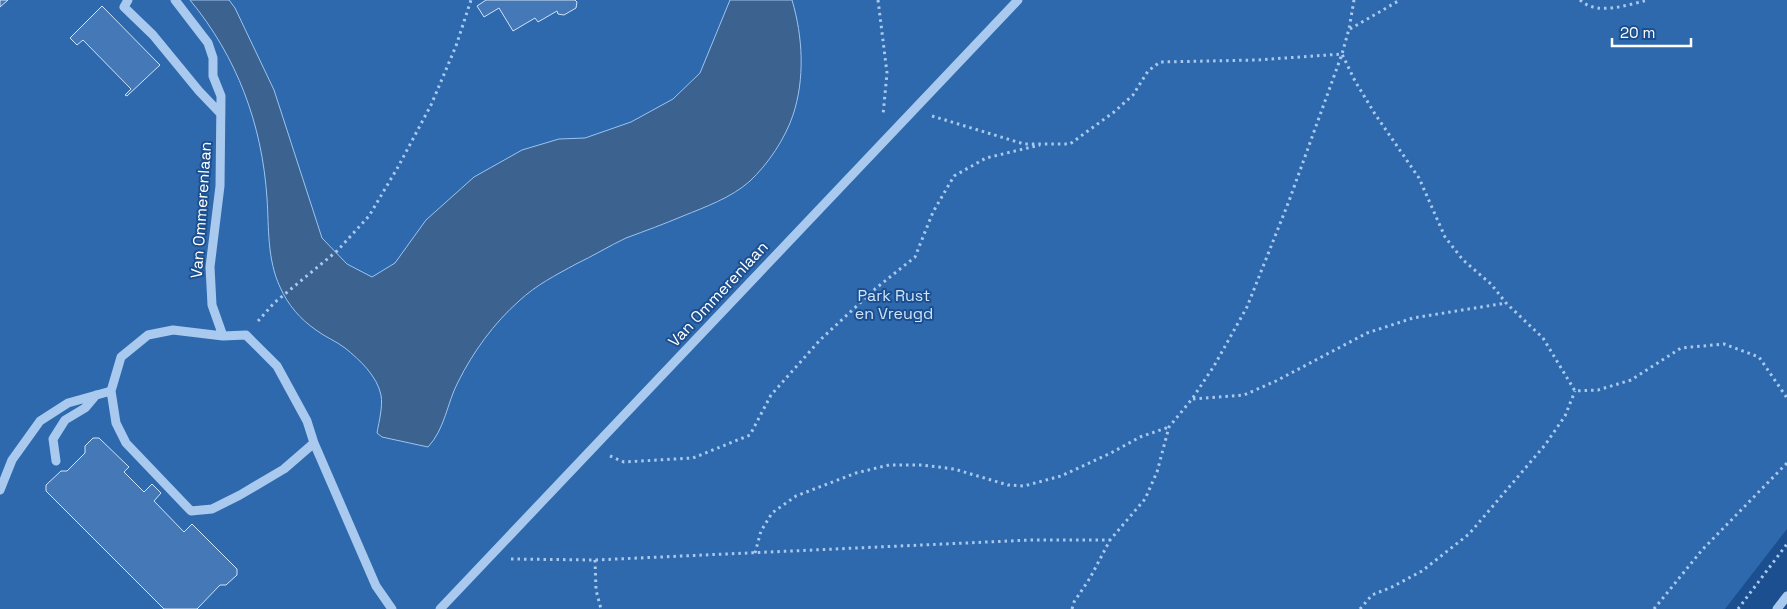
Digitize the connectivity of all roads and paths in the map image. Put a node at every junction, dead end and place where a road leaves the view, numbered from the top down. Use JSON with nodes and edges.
{"nodes":[{"id":1,"x":128,"y":0,"type":"edge"},
{"id":2,"x":175,"y":0,"type":"edge"},
{"id":3,"x":471,"y":0,"type":"edge"},
{"id":4,"x":878,"y":0,"type":"edge"},
{"id":5,"x":1018,"y":0,"type":"edge"},
{"id":6,"x":1354,"y":0,"type":"edge"},
{"id":7,"x":1400,"y":0,"type":"edge"},
{"id":8,"x":1580,"y":0,"type":"edge"},
{"id":9,"x":1648,"y":0,"type":"edge"},
{"id":10,"x":1349,"y":29,"type":"junction"},
{"id":11,"x":1342,"y":54,"type":"junction"},
{"id":12,"x":914,"y":109,"type":"junction"},
{"id":13,"x":221,"y":114,"type":"junction"},
{"id":14,"x":881,"y":143,"type":"junction"},
{"id":15,"x":1045,"y":144,"type":"junction"},
{"id":16,"x":1506,"y":303,"type":"junction"},
{"id":17,"x":246,"y":335,"type":"junction"},
{"id":18,"x":223,"y":336,"type":"junction"},
{"id":19,"x":111,"y":391,"type":"junction"},
{"id":20,"x":1575,"y":391,"type":"junction"},
{"id":21,"x":96,"y":395,"type":"junction"},
{"id":22,"x":1787,"y":398,"type":"edge"},
{"id":23,"x":1192,"y":399,"type":"junction"},
{"id":24,"x":1169,"y":427,"type":"junction"},
{"id":25,"x":314,"y":443,"type":"junction"},
{"id":26,"x":592,"y":449,"type":"junction"},
{"id":27,"x":56,"y":461,"type":"dead end"},
{"id":28,"x":1787,"y":464,"type":"edge"},
{"id":29,"x":1,"y":484,"type":"edge"},
{"id":30,"x":1110,"y":540,"type":"junction"},
{"id":31,"x":1787,"y":544,"type":"edge"},
{"id":32,"x":754,"y":553,"type":"junction"},
{"id":33,"x":488,"y":558,"type":"junction"},
{"id":34,"x":595,"y":560,"type":"junction"},
{"id":35,"x":1787,"y":596,"type":"edge"},
{"id":36,"x":392,"y":609,"type":"edge"},
{"id":37,"x":440,"y":609,"type":"edge"},
{"id":38,"x":601,"y":609,"type":"edge"},
{"id":39,"x":1072,"y":609,"type":"edge"},
{"id":40,"x":1360,"y":609,"type":"edge"},
{"id":41,"x":1654,"y":609,"type":"edge"},
{"id":42,"x":1738,"y":609,"type":"edge"},
{"id":43,"x":1777,"y":609,"type":"edge"}],
"edges":[{"from":1,"to":13,"type":"street"},
{"from":2,"to":13,"type":"street","name":"Van Ommerenlaan"},
{"from":3,"to":17,"type":"path"},
{"from":4,"to":14,"type":"path"},
{"from":5,"to":12,"type":"street","name":"Van Ommerenlaan"},
{"from":6,"to":10,"type":"path"},
{"from":7,"to":10,"type":"path"},
{"from":8,"to":9,"type":"path"},
{"from":10,"to":11,"type":"path"},
{"from":11,"to":15,"type":"path"},
{"from":11,"to":16,"type":"path"},
{"from":11,"to":23,"type":"path"},
{"from":12,"to":14,"type":"street","name":"Van Ommerenlaan"},
{"from":12,"to":15,"type":"path"},
{"from":13,"to":18,"type":"street","name":"Van Ommerenlaan"},
{"from":14,"to":26,"type":"street","name":"Van Ommerenlaan"},
{"from":15,"to":26,"type":"path"},
{"from":16,"to":20,"type":"path"},
{"from":16,"to":23,"type":"path"},
{"from":17,"to":18,"type":"street"},
{"from":17,"to":25,"type":"street"},
{"from":18,"to":19,"type":"street"},
{"from":19,"to":21,"type":"street"},
{"from":19,"to":25,"type":"street"},
{"from":20,"to":22,"type":"path"},
{"from":20,"to":40,"type":"path"},
{"from":21,"to":27,"type":"street"},
{"from":21,"to":29,"type":"street"},
{"from":23,"to":24,"type":"path"},
{"from":24,"to":30,"type":"path"},
{"from":24,"to":32,"type":"path"},
{"from":25,"to":36,"type":"street"},
{"from":26,"to":33,"type":"street","name":"Van Ommerenlaan"},
{"from":28,"to":41,"type":"path"},
{"from":30,"to":32,"type":"path"},
{"from":30,"to":39,"type":"path"},
{"from":31,"to":42,"type":"path"},
{"from":32,"to":34,"type":"path"},
{"from":33,"to":34,"type":"path"},
{"from":33,"to":37,"type":"street","name":"Van Ommerenlaan"},
{"from":34,"to":38,"type":"path"},
{"from":35,"to":43,"type":"street"}]}
